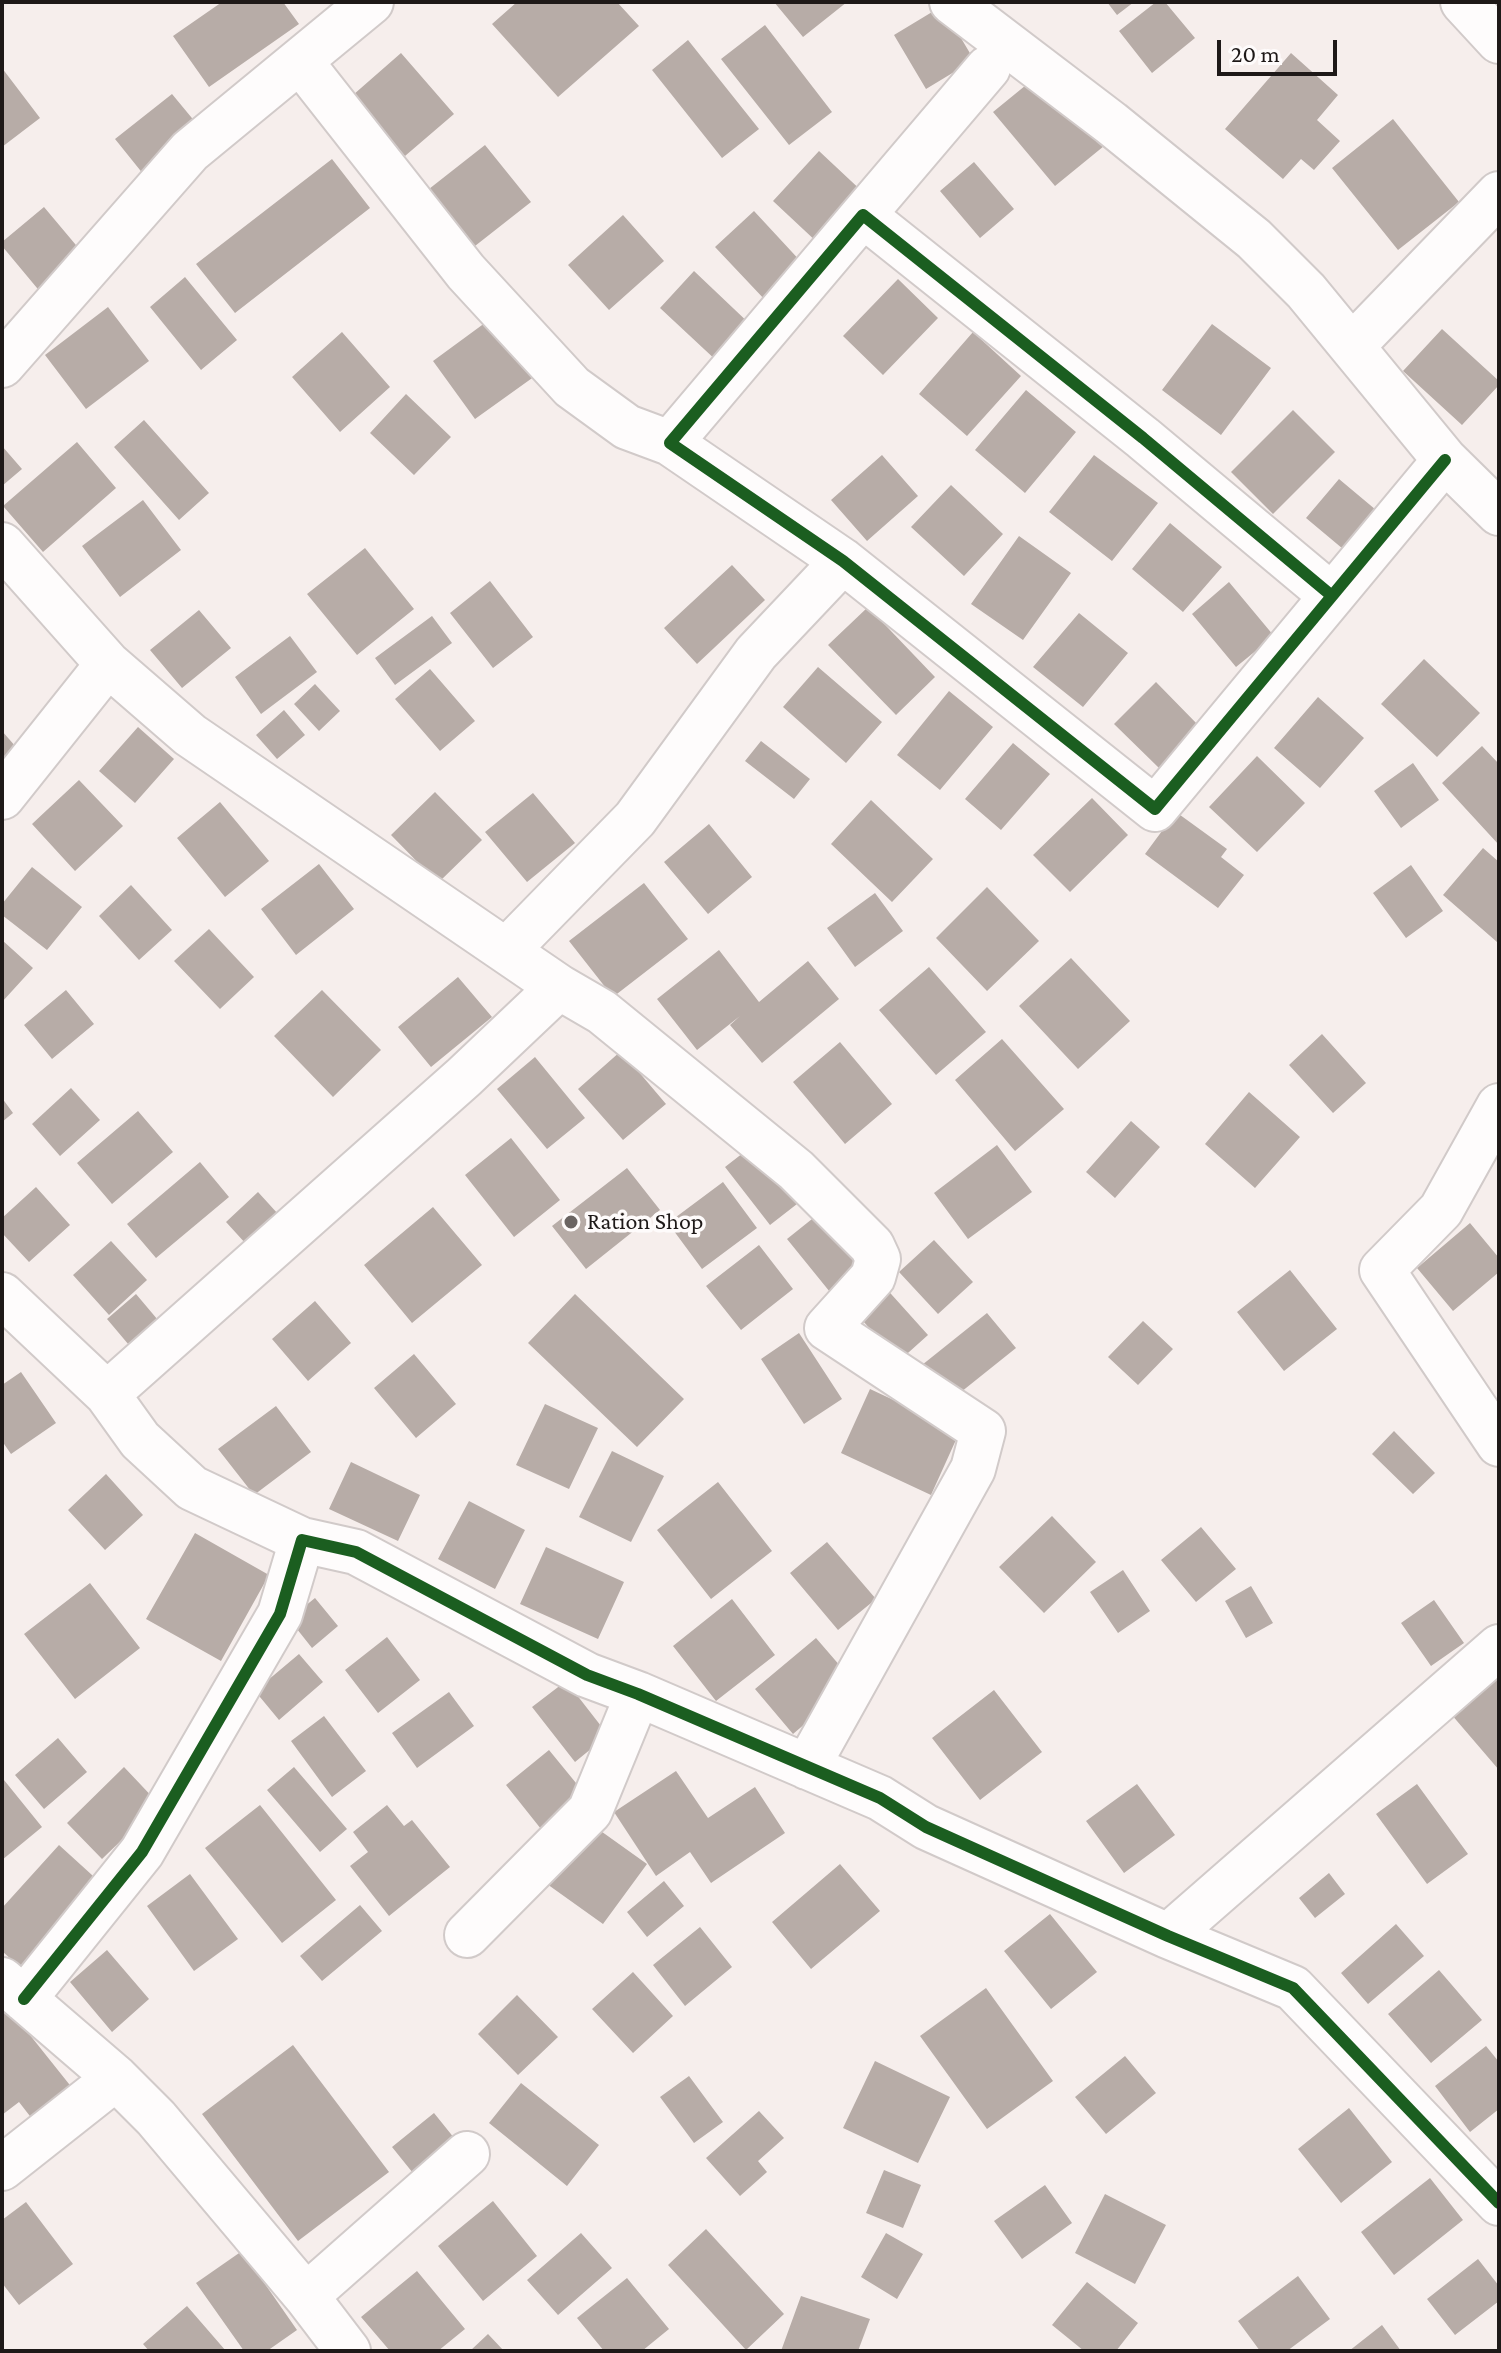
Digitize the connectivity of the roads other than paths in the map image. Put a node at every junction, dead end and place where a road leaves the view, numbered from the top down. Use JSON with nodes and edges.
{"nodes":[{"id":1,"x":952,"y":2,"type":"edge"},
{"id":2,"x":1463,"y":2,"type":"edge"},
{"id":3,"x":367,"y":3,"type":"edge"},
{"id":4,"x":1499,"y":41,"type":"edge"},
{"id":5,"x":300,"y":61,"type":"junction"},
{"id":6,"x":988,"y":68,"type":"dead end"},
{"id":7,"x":1499,"y":194,"type":"edge"},
{"id":8,"x":863,"y":215,"type":"junction"},
{"id":9,"x":1352,"y":346,"type":"junction"},
{"id":10,"x":2,"y":365,"type":"edge"},
{"id":11,"x":670,"y":443,"type":"junction"},
{"id":12,"x":1445,"y":460,"type":"junction"},
{"id":13,"x":1499,"y":513,"type":"edge"},
{"id":14,"x":2,"y":545,"type":"edge"},
{"id":15,"x":843,"y":561,"type":"junction"},
{"id":16,"x":1332,"y":596,"type":"junction"},
{"id":17,"x":108,"y":664,"type":"junction"},
{"id":18,"x":2,"y":797,"type":"edge"},
{"id":19,"x":507,"y":950,"type":"junction"},
{"id":20,"x":559,"y":987,"type":"junction"},
{"id":21,"x":1499,"y":1106,"type":"edge"},
{"id":22,"x":2,"y":1295,"type":"edge"},
{"id":23,"x":107,"y":1394,"type":"junction"},
{"id":24,"x":1499,"y":1444,"type":"edge"},
{"id":25,"x":302,"y":1540,"type":"junction"},
{"id":26,"x":1499,"y":1647,"type":"edge"},
{"id":27,"x":638,"y":1694,"type":"junction"},
{"id":28,"x":807,"y":1767,"type":"junction"},
{"id":29,"x":467,"y":1935,"type":"dead end"},
{"id":30,"x":1168,"y":1936,"type":"junction"},
{"id":31,"x":13,"y":1990,"type":"edge"},
{"id":32,"x":116,"y":2078,"type":"junction"},
{"id":33,"x":467,"y":2154,"type":"dead end"},
{"id":34,"x":2,"y":2168,"type":"edge"},
{"id":35,"x":1499,"y":2203,"type":"edge"},
{"id":36,"x":306,"y":2296,"type":"junction"},
{"id":37,"x":348,"y":2351,"type":"edge"}],
"edges":[{"from":1,"to":9,"type":"street"},
{"from":2,"to":4,"type":"street"},
{"from":3,"to":5,"type":"street"},
{"from":5,"to":10,"type":"street"},
{"from":5,"to":11,"type":"street"},
{"from":6,"to":8,"type":"street"},
{"from":7,"to":9,"type":"street"},
{"from":8,"to":11,"type":"street"},
{"from":8,"to":16,"type":"street"},
{"from":9,"to":12,"type":"street"},
{"from":11,"to":15,"type":"street"},
{"from":12,"to":13,"type":"street"},
{"from":12,"to":16,"type":"street"},
{"from":14,"to":17,"type":"street"},
{"from":15,"to":16,"type":"street"},
{"from":15,"to":19,"type":"street"},
{"from":17,"to":18,"type":"street"},
{"from":17,"to":19,"type":"street"},
{"from":19,"to":20,"type":"street"},
{"from":20,"to":23,"type":"street"},
{"from":20,"to":28,"type":"street"},
{"from":21,"to":24,"type":"street"},
{"from":22,"to":23,"type":"street"},
{"from":23,"to":25,"type":"street"},
{"from":25,"to":27,"type":"street"},
{"from":25,"to":31,"type":"street"},
{"from":26,"to":30,"type":"street"},
{"from":27,"to":28,"type":"street"},
{"from":27,"to":29,"type":"street"},
{"from":28,"to":30,"type":"street"},
{"from":30,"to":35,"type":"street"},
{"from":31,"to":32,"type":"street"},
{"from":32,"to":34,"type":"street"},
{"from":32,"to":36,"type":"street"},
{"from":33,"to":36,"type":"street"},
{"from":36,"to":37,"type":"street"}]}
